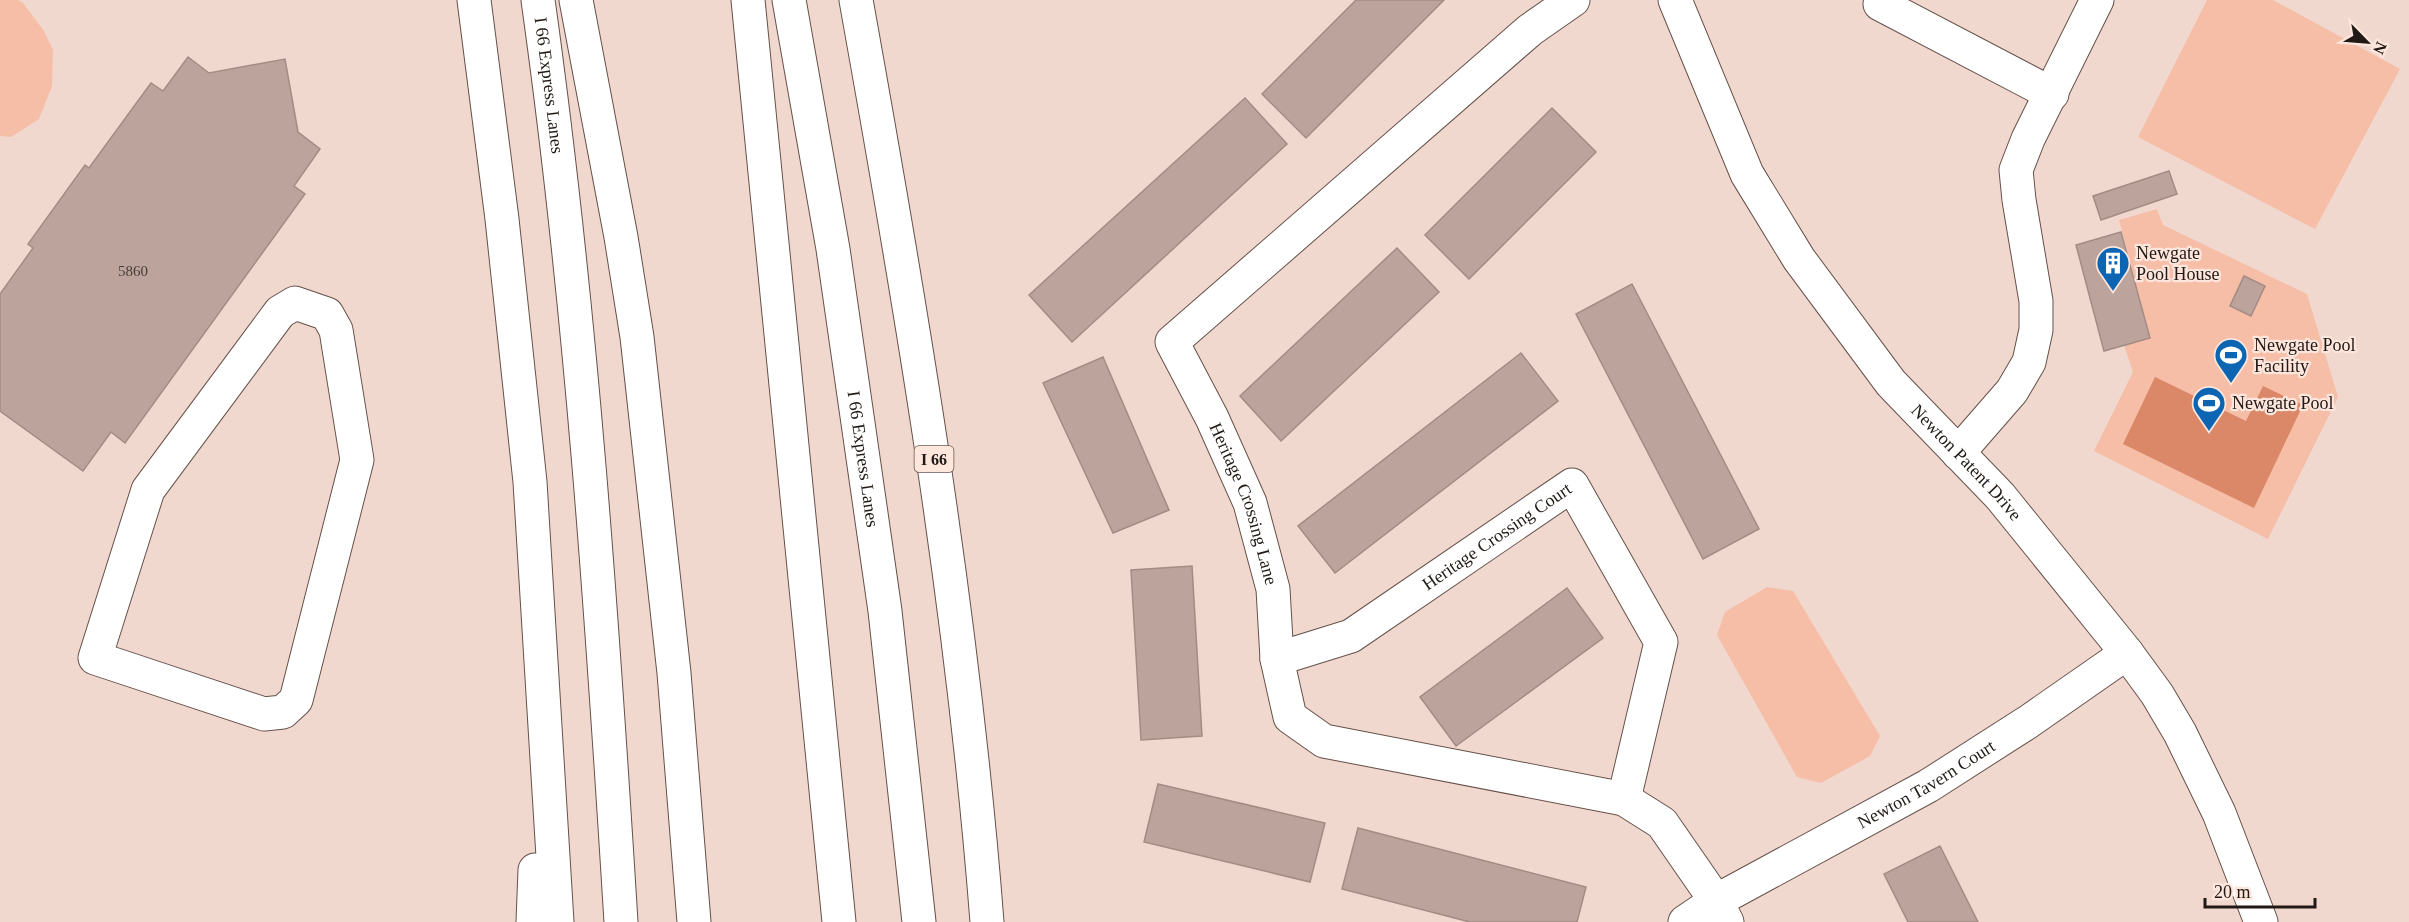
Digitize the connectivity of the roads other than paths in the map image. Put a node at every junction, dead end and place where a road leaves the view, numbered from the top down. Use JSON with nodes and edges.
{"nodes":[{"id":1,"x":474,"y":0,"type":"edge"},
{"id":2,"x":538,"y":0,"type":"edge"},
{"id":3,"x":576,"y":0,"type":"edge"},
{"id":4,"x":748,"y":0,"type":"edge"},
{"id":5,"x":789,"y":0,"type":"edge"},
{"id":6,"x":856,"y":0,"type":"edge"},
{"id":7,"x":1573,"y":0,"type":"edge"},
{"id":8,"x":1675,"y":0,"type":"edge"},
{"id":9,"x":2097,"y":0,"type":"edge"},
{"id":10,"x":1880,"y":4,"type":"dead end"},
{"id":11,"x":2052,"y":94,"type":"junction"},
{"id":12,"x":1958,"y":453,"type":"junction"},
{"id":13,"x":534,"y":556,"type":"junction"},
{"id":14,"x":2127,"y":653,"type":"junction"},
{"id":15,"x":95,"y":658,"type":"joint"},
{"id":16,"x":1277,"y":658,"type":"junction"},
{"id":17,"x":1624,"y":799,"type":"junction"},
{"id":18,"x":1721,"y":912,"type":"edge"},
{"id":19,"x":533,"y":922,"type":"edge"},
{"id":20,"x":557,"y":922,"type":"edge"},
{"id":21,"x":621,"y":922,"type":"edge"},
{"id":22,"x":694,"y":922,"type":"edge"},
{"id":23,"x":839,"y":922,"type":"edge"},
{"id":24,"x":919,"y":922,"type":"edge"},
{"id":25,"x":987,"y":922,"type":"edge"},
{"id":26,"x":1685,"y":922,"type":"edge"},
{"id":27,"x":2261,"y":922,"type":"edge"}],
"edges":[{"from":1,"to":13,"type":"main road"},
{"from":2,"to":21,"type":"main road","name":"I 66 Express Lanes"},
{"from":3,"to":22,"type":"main road"},
{"from":4,"to":23,"type":"main road"},
{"from":5,"to":24,"type":"main road","name":"I 66 Express Lanes"},
{"from":6,"to":25,"type":"main road","number":"I 66"},
{"from":7,"to":16,"type":"main road","name":"Heritage Crossing Lane"},
{"from":8,"to":12,"type":"main road","name":"Newton Patent Drive"},
{"from":9,"to":11,"type":"main road"},
{"from":10,"to":11,"type":"main road"},
{"from":11,"to":12,"type":"main road"},
{"from":12,"to":14,"type":"main road","name":"Newton Patent Drive"},
{"from":13,"to":19,"type":"main road"},
{"from":13,"to":20,"type":"main road"},
{"from":14,"to":18,"type":"main road","name":"Newton Tavern Court"},
{"from":14,"to":27,"type":"main road","name":"Newton Patent Drive"},
{"from":15,"to":15,"type":"main road"},
{"from":16,"to":17,"type":"main road","name":"Heritage Crossing Lane"},
{"from":16,"to":17,"type":"main road","name":"Heritage Crossing Court"},
{"from":17,"to":18,"type":"main road","name":"Heritage Crossing Lane"},
{"from":18,"to":26,"type":"main road","name":"Newton Tavern Court"}]}
